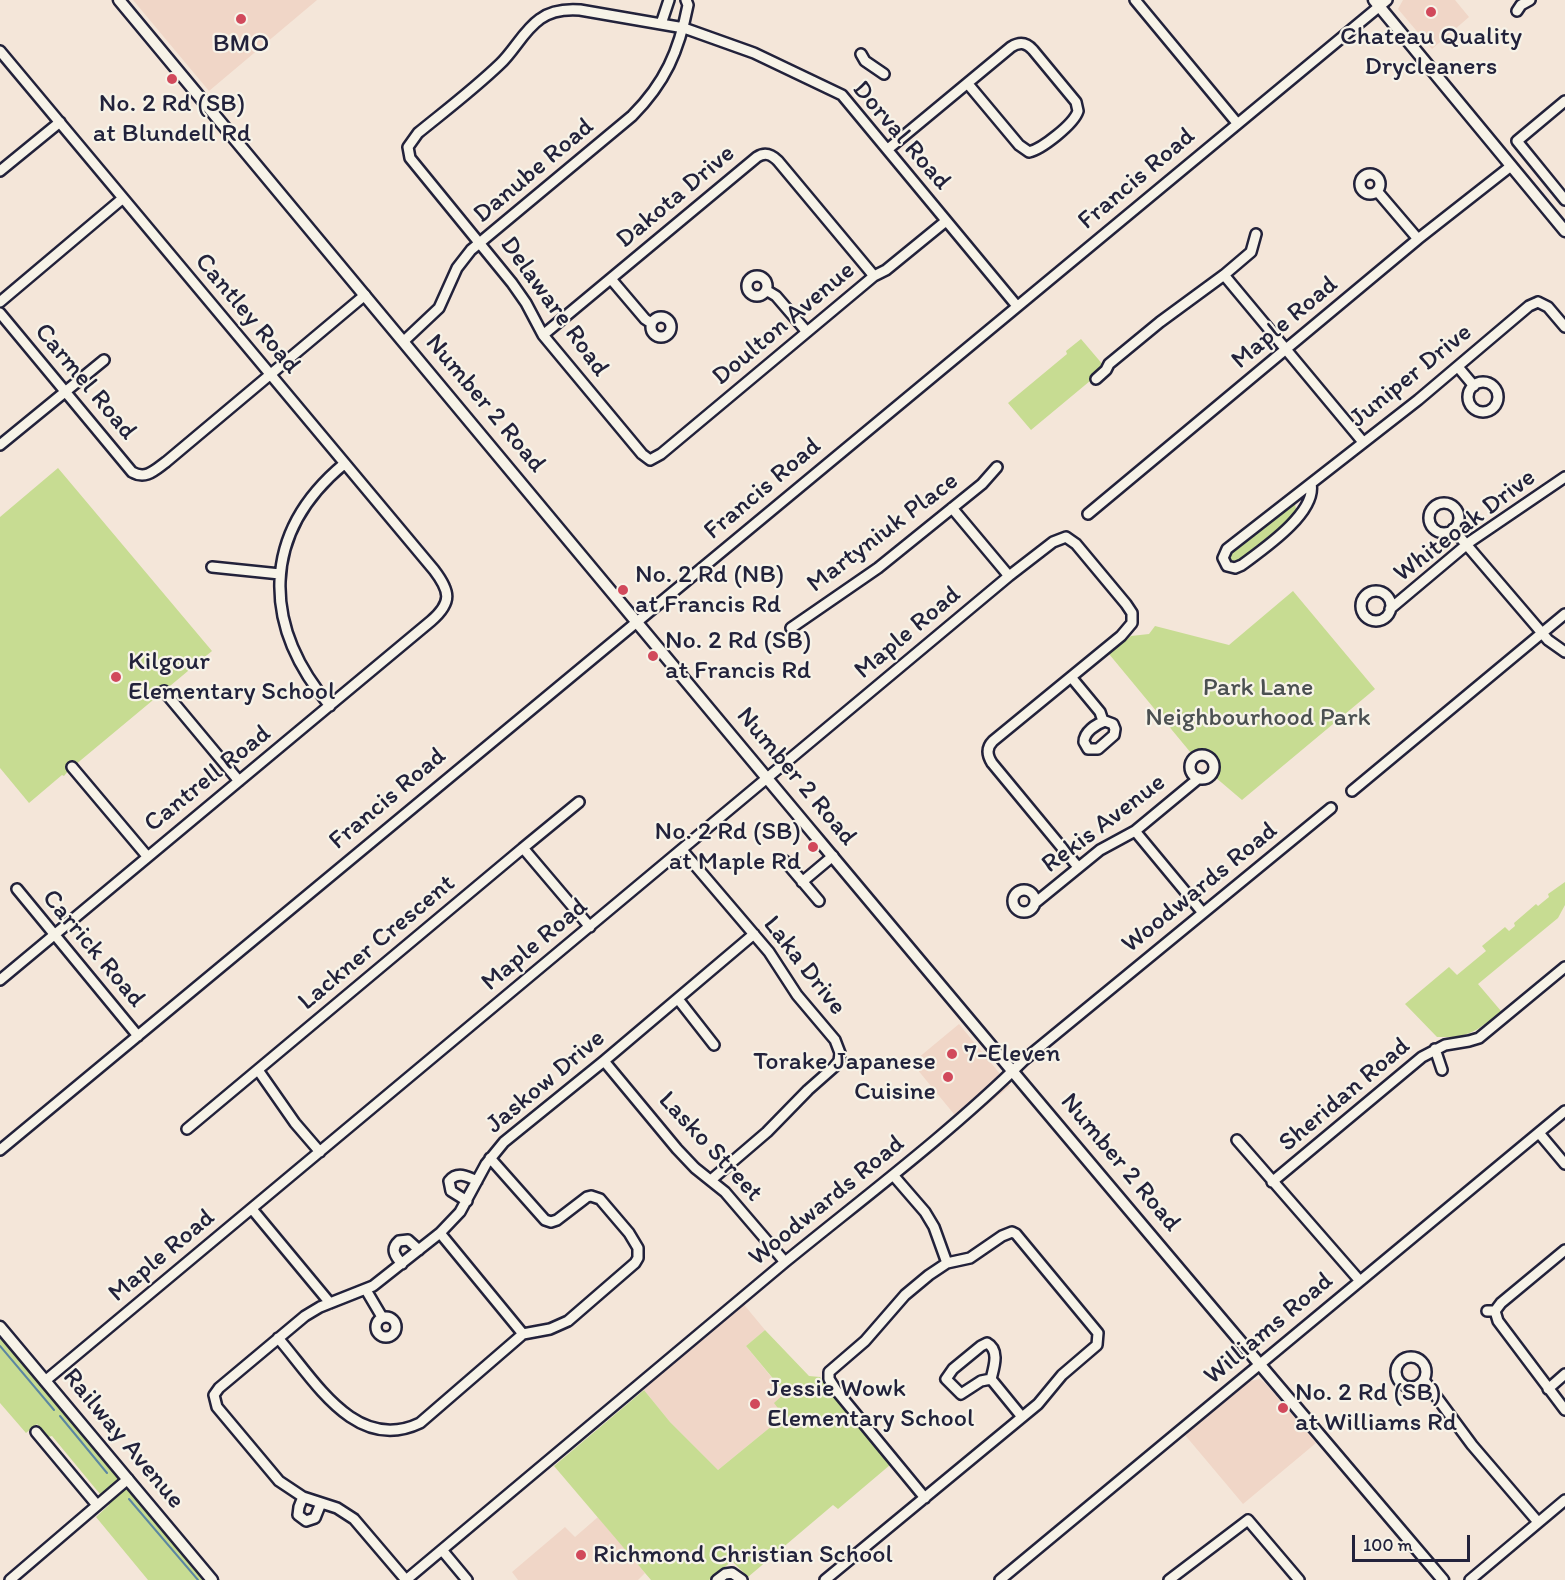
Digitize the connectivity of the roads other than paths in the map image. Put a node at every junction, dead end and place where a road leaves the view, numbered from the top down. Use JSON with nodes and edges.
{"nodes":[{"id":1,"x":119,"y":0,"type":"edge"},
{"id":2,"x":669,"y":0,"type":"edge"},
{"id":3,"x":686,"y":0,"type":"edge"},
{"id":4,"x":1134,"y":0,"type":"edge"},
{"id":5,"x":1530,"y":0,"type":"edge"},
{"id":6,"x":1380,"y":2,"type":"edge"},
{"id":7,"x":1517,"y":11,"type":"dead end"},
{"id":8,"x":662,"y":24,"type":"junction"},
{"id":9,"x":684,"y":28,"type":"junction"},
{"id":10,"x":0,"y":51,"type":"edge"},
{"id":11,"x":861,"y":54,"type":"dead end"},
{"id":12,"x":884,"y":74,"type":"dead end"},
{"id":13,"x":968,"y":84,"type":"junction"},
{"id":14,"x":1565,"y":101,"type":"edge"},
{"id":15,"x":60,"y":122,"type":"junction"},
{"id":16,"x":1237,"y":123,"type":"junction"},
{"id":17,"x":408,"y":147,"type":"joint"},
{"id":18,"x":888,"y":149,"type":"junction"},
{"id":19,"x":1510,"y":166,"type":"junction"},
{"id":20,"x":0,"y":171,"type":"edge"},
{"id":21,"x":1377,"y":191,"type":"dead end"},
{"id":22,"x":122,"y":199,"type":"junction"},
{"id":23,"x":1565,"y":200,"type":"edge"},
{"id":24,"x":946,"y":221,"type":"junction"},
{"id":25,"x":1565,"y":231,"type":"edge"},
{"id":26,"x":1256,"y":234,"type":"dead end"},
{"id":27,"x":1418,"y":239,"type":"junction"},
{"id":28,"x":481,"y":243,"type":"junction"},
{"id":29,"x":1224,"y":275,"type":"junction"},
{"id":30,"x":874,"y":276,"type":"junction"},
{"id":31,"x":611,"y":279,"type":"junction"},
{"id":32,"x":766,"y":290,"type":"dead end"},
{"id":33,"x":364,"y":295,"type":"junction"},
{"id":34,"x":0,"y":302,"type":"edge"},
{"id":35,"x":1017,"y":306,"type":"junction"},
{"id":36,"x":0,"y":313,"type":"edge"},
{"id":37,"x":651,"y":323,"type":"dead end"},
{"id":38,"x":1565,"y":327,"type":"edge"},
{"id":39,"x":807,"y":332,"type":"junction"},
{"id":40,"x":543,"y":335,"type":"junction"},
{"id":41,"x":404,"y":340,"type":"junction"},
{"id":42,"x":1286,"y":350,"type":"junction"},
{"id":43,"x":104,"y":360,"type":"dead end"},
{"id":44,"x":1458,"y":367,"type":"junction"},
{"id":45,"x":270,"y":374,"type":"junction"},
{"id":46,"x":1096,"y":379,"type":"dead end"},
{"id":47,"x":1474,"y":386,"type":"dead end"},
{"id":48,"x":65,"y":391,"type":"junction"},
{"id":49,"x":1363,"y":442,"type":"junction"},
{"id":50,"x":0,"y":445,"type":"edge"},
{"id":51,"x":650,"y":460,"type":"joint"},
{"id":52,"x":344,"y":464,"type":"junction"},
{"id":53,"x":997,"y":467,"type":"dead end"},
{"id":54,"x":1565,"y":477,"type":"edge"},
{"id":55,"x":1311,"y":483,"type":"junction"},
{"id":56,"x":952,"y":508,"type":"junction"},
{"id":57,"x":1088,"y":514,"type":"dead end"},
{"id":58,"x":1453,"y":529,"type":"dead end"},
{"id":59,"x":1466,"y":544,"type":"junction"},
{"id":60,"x":212,"y":567,"type":"dead end"},
{"id":61,"x":280,"y":574,"type":"junction"},
{"id":62,"x":1009,"y":576,"type":"junction"},
{"id":63,"x":1390,"y":609,"type":"dead end"},
{"id":64,"x":443,"y":610,"type":"joint"},
{"id":65,"x":1565,"y":614,"type":"edge"},
{"id":66,"x":1133,"y":620,"type":"junction"},
{"id":67,"x":1144,"y":620,"type":"dead end"},
{"id":68,"x":636,"y":621,"type":"junction"},
{"id":69,"x":791,"y":628,"type":"dead end"},
{"id":70,"x":1542,"y":633,"type":"junction"},
{"id":71,"x":1565,"y":652,"type":"edge"},
{"id":72,"x":1071,"y":677,"type":"junction"},
{"id":73,"x":164,"y":691,"type":"dead end"},
{"id":74,"x":330,"y":706,"type":"junction"},
{"id":75,"x":1103,"y":721,"type":"dead end"},
{"id":76,"x":72,"y":767,"type":"dead end"},
{"id":77,"x":767,"y":778,"type":"junction"},
{"id":78,"x":1199,"y":778,"type":"dead end"},
{"id":79,"x":239,"y":781,"type":"junction"},
{"id":80,"x":1352,"y":791,"type":"dead end"},
{"id":81,"x":579,"y":802,"type":"dead end"},
{"id":82,"x":1331,"y":808,"type":"dead end"},
{"id":83,"x":1135,"y":831,"type":"junction"},
{"id":84,"x":524,"y":848,"type":"junction"},
{"id":85,"x":682,"y":850,"type":"junction"},
{"id":86,"x":147,"y":856,"type":"junction"},
{"id":87,"x":833,"y":856,"type":"junction"},
{"id":88,"x":785,"y":861,"type":"dead end"},
{"id":89,"x":1078,"y":867,"type":"junction"},
{"id":90,"x":802,"y":882,"type":"junction"},
{"id":91,"x":17,"y":889,"type":"dead end"},
{"id":92,"x":819,"y":901,"type":"dead end"},
{"id":93,"x":1035,"y":903,"type":"dead end"},
{"id":94,"x":1203,"y":913,"type":"junction"},
{"id":95,"x":590,"y":927,"type":"junction"},
{"id":96,"x":754,"y":934,"type":"junction"},
{"id":97,"x":54,"y":935,"type":"junction"},
{"id":98,"x":1565,"y":967,"type":"edge"},
{"id":99,"x":0,"y":980,"type":"edge"},
{"id":100,"x":678,"y":999,"type":"junction"},
{"id":101,"x":138,"y":1036,"type":"junction"},
{"id":102,"x":714,"y":1045,"type":"dead end"},
{"id":103,"x":1435,"y":1049,"type":"junction"},
{"id":104,"x":604,"y":1061,"type":"junction"},
{"id":105,"x":258,"y":1070,"type":"junction"},
{"id":106,"x":1442,"y":1070,"type":"dead end"},
{"id":107,"x":1013,"y":1071,"type":"junction"},
{"id":108,"x":1565,"y":1111,"type":"edge"},
{"id":109,"x":187,"y":1129,"type":"dead end"},
{"id":110,"x":1539,"y":1133,"type":"junction"},
{"id":111,"x":1237,"y":1140,"type":"dead end"},
{"id":112,"x":0,"y":1150,"type":"edge"},
{"id":113,"x":320,"y":1152,"type":"junction"},
{"id":114,"x":490,"y":1158,"type":"junction"},
{"id":115,"x":1565,"y":1164,"type":"edge"},
{"id":116,"x":893,"y":1174,"type":"junction"},
{"id":117,"x":711,"y":1180,"type":"junction"},
{"id":118,"x":477,"y":1181,"type":"junction"},
{"id":119,"x":1272,"y":1182,"type":"junction"},
{"id":120,"x":467,"y":1201,"type":"junction"},
{"id":121,"x":252,"y":1209,"type":"junction"},
{"id":122,"x":440,"y":1233,"type":"junction"},
{"id":123,"x":419,"y":1250,"type":"junction"},
{"id":124,"x":1565,"y":1250,"type":"edge"},
{"id":125,"x":785,"y":1262,"type":"junction"},
{"id":126,"x":948,"y":1263,"type":"junction"},
{"id":127,"x":402,"y":1264,"type":"junction"},
{"id":128,"x":1360,"y":1281,"type":"junction"},
{"id":129,"x":366,"y":1290,"type":"junction"},
{"id":130,"x":330,"y":1303,"type":"junction"},
{"id":131,"x":382,"y":1317,"type":"dead end"},
{"id":132,"x":0,"y":1327,"type":"edge"},
{"id":133,"x":523,"y":1334,"type":"junction"},
{"id":134,"x":278,"y":1338,"type":"junction"},
{"id":135,"x":1259,"y":1364,"type":"junction"},
{"id":136,"x":1565,"y":1374,"type":"edge"},
{"id":137,"x":991,"y":1379,"type":"junction"},
{"id":138,"x":1424,"y":1380,"type":"dead end"},
{"id":139,"x":45,"y":1381,"type":"junction"},
{"id":140,"x":1548,"y":1389,"type":"junction"},
{"id":141,"x":1565,"y":1410,"type":"edge"},
{"id":142,"x":1022,"y":1417,"type":"junction"},
{"id":143,"x":36,"y":1432,"type":"dead end"},
{"id":144,"x":128,"y":1479,"type":"junction"},
{"id":145,"x":303,"y":1497,"type":"junction"},
{"id":146,"x":925,"y":1498,"type":"junction"},
{"id":147,"x":1565,"y":1500,"type":"edge"},
{"id":148,"x":321,"y":1503,"type":"junction"},
{"id":149,"x":97,"y":1505,"type":"junction"},
{"id":150,"x":1538,"y":1522,"type":"junction"},
{"id":151,"x":442,"y":1550,"type":"junction"},
{"id":152,"x":10,"y":1580,"type":"edge"},
{"id":153,"x":212,"y":1580,"type":"edge"},
{"id":154,"x":406,"y":1580,"type":"edge"},
{"id":155,"x":466,"y":1580,"type":"edge"},
{"id":156,"x":717,"y":1580,"type":"edge"},
{"id":157,"x":742,"y":1580,"type":"edge"},
{"id":158,"x":825,"y":1580,"type":"edge"},
{"id":159,"x":1000,"y":1580,"type":"edge"},
{"id":160,"x":1169,"y":1580,"type":"edge"},
{"id":161,"x":1299,"y":1580,"type":"edge"},
{"id":162,"x":1443,"y":1580,"type":"edge"},
{"id":163,"x":1470,"y":1580,"type":"edge"}],
"edges":[{"from":1,"to":33,"type":"main road","name":"Number 2 Road"},
{"from":2,"to":8,"type":"street"},
{"from":3,"to":9,"type":"street"},
{"from":4,"to":16,"type":"street"},
{"from":5,"to":7,"type":"street"},
{"from":6,"to":16,"type":"street","name":"Francis Road"},
{"from":6,"to":19,"type":"main road"},
{"from":8,"to":9,"type":"street","name":"Dorval Road"},
{"from":8,"to":17,"type":"street","name":"Dorval Road"},
{"from":9,"to":18,"type":"street","name":"Dorval Road"},
{"from":9,"to":28,"type":"street","name":"Danube Road"},
{"from":10,"to":15,"type":"street","name":"Cantley Road"},
{"from":11,"to":12,"type":"street"},
{"from":13,"to":13,"type":"street"},
{"from":13,"to":18,"type":"street"},
{"from":14,"to":23,"type":"street"},
{"from":15,"to":20,"type":"street"},
{"from":15,"to":22,"type":"street","name":"Cantley Road"},
{"from":16,"to":35,"type":"street","name":"Francis Road"},
{"from":17,"to":28,"type":"street","name":"Delaware Road"},
{"from":18,"to":24,"type":"street","name":"Dorval Road"},
{"from":19,"to":25,"type":"main road"},
{"from":19,"to":27,"type":"street","name":"Maple Road"},
{"from":21,"to":27,"type":"street"},
{"from":22,"to":34,"type":"street"},
{"from":22,"to":45,"type":"street","name":"Cantley Road"},
{"from":24,"to":30,"type":"street","name":"Doulton Avenue"},
{"from":24,"to":35,"type":"street","name":"Dorval Road"},
{"from":26,"to":29,"type":"street"},
{"from":27,"to":42,"type":"street","name":"Maple Road"},
{"from":28,"to":40,"type":"street","name":"Delaware Road"},
{"from":28,"to":41,"type":"street","name":"Danube Road"},
{"from":29,"to":42,"type":"street"},
{"from":29,"to":46,"type":"street"},
{"from":30,"to":31,"type":"street","name":"Dakota Drive"},
{"from":30,"to":39,"type":"street","name":"Doulton Avenue"},
{"from":31,"to":37,"type":"street"},
{"from":31,"to":40,"type":"street","name":"Dakota Drive"},
{"from":32,"to":39,"type":"street"},
{"from":33,"to":41,"type":"main road","name":"Number 2 Road"},
{"from":33,"to":45,"type":"street"},
{"from":35,"to":68,"type":"street","name":"Francis Road"},
{"from":36,"to":48,"type":"street","name":"Carmel Road"},
{"from":38,"to":44,"type":"street","name":"Juniper Drive"},
{"from":39,"to":51,"type":"street","name":"Doulton Avenue"},
{"from":40,"to":51,"type":"street","name":"Delaware Road"},
{"from":41,"to":68,"type":"main road","name":"Number 2 Road"},
{"from":42,"to":49,"type":"street"},
{"from":42,"to":57,"type":"street","name":"Maple Road"},
{"from":43,"to":48,"type":"street"},
{"from":44,"to":47,"type":"street"},
{"from":44,"to":49,"type":"street","name":"Juniper Drive"},
{"from":45,"to":48,"type":"street","name":"Carmel Road"},
{"from":45,"to":52,"type":"street","name":"Cantley Road"},
{"from":48,"to":50,"type":"street"},
{"from":49,"to":55,"type":"street","name":"Juniper Drive"},
{"from":52,"to":61,"type":"street"},
{"from":52,"to":64,"type":"street","name":"Cantley Road"},
{"from":53,"to":56,"type":"street","name":"Martyniuk Place"},
{"from":54,"to":59,"type":"street","name":"Whiteoak Drive"},
{"from":55,"to":55,"type":"street","name":"Juniper Drive"},
{"from":56,"to":62,"type":"street"},
{"from":56,"to":69,"type":"street","name":"Martyniuk Place"},
{"from":58,"to":59,"type":"street"},
{"from":59,"to":63,"type":"street","name":"Whiteoak Drive"},
{"from":59,"to":70,"type":"street"},
{"from":60,"to":61,"type":"street"},
{"from":61,"to":74,"type":"street"},
{"from":62,"to":66,"type":"street","name":"Maple Road"},
{"from":62,"to":77,"type":"street","name":"Maple Road"},
{"from":64,"to":74,"type":"street","name":"Cantrell Road"},
{"from":65,"to":70,"type":"street"},
{"from":66,"to":67,"type":"street"},
{"from":66,"to":72,"type":"street"},
{"from":68,"to":77,"type":"main road","name":"Number 2 Road"},
{"from":68,"to":101,"type":"street","name":"Francis Road"},
{"from":70,"to":71,"type":"street"},
{"from":70,"to":80,"type":"street"},
{"from":72,"to":75,"type":"street"},
{"from":72,"to":89,"type":"street"},
{"from":73,"to":79,"type":"street"},
{"from":74,"to":79,"type":"street","name":"Cantrell Road"},
{"from":76,"to":86,"type":"street"},
{"from":77,"to":85,"type":"street","name":"Maple Road"},
{"from":77,"to":87,"type":"main road","name":"Number 2 Road"},
{"from":78,"to":83,"type":"street","name":"Rekis Avenue"},
{"from":79,"to":86,"type":"street","name":"Cantrell Road"},
{"from":81,"to":84,"type":"street","name":"Lackner Crescent"},
{"from":82,"to":94,"type":"street","name":"Woodwards Road"},
{"from":83,"to":89,"type":"street","name":"Rekis Avenue"},
{"from":83,"to":94,"type":"street"},
{"from":84,"to":95,"type":"street"},
{"from":84,"to":105,"type":"street","name":"Lackner Crescent"},
{"from":85,"to":95,"type":"street","name":"Maple Road"},
{"from":85,"to":96,"type":"street","name":"Laka Drive"},
{"from":86,"to":97,"type":"street","name":"Cantrell Road"},
{"from":87,"to":90,"type":"street"},
{"from":87,"to":107,"type":"main road","name":"Number 2 Road"},
{"from":88,"to":90,"type":"street"},
{"from":89,"to":93,"type":"street","name":"Rekis Avenue"},
{"from":90,"to":92,"type":"street"},
{"from":91,"to":97,"type":"street","name":"Carrick Road"},
{"from":94,"to":107,"type":"street","name":"Woodwards Road"},
{"from":95,"to":113,"type":"street","name":"Maple Road"},
{"from":96,"to":100,"type":"street","name":"Jaskow Drive"},
{"from":96,"to":117,"type":"street","name":"Laka Drive"},
{"from":97,"to":99,"type":"street","name":"Cantrell Road"},
{"from":97,"to":101,"type":"street","name":"Carrick Road"},
{"from":98,"to":103,"type":"street","name":"Sheridan Road"},
{"from":100,"to":102,"type":"street"},
{"from":100,"to":104,"type":"street","name":"Jaskow Drive"},
{"from":101,"to":112,"type":"street","name":"Francis Road"},
{"from":103,"to":106,"type":"street"},
{"from":103,"to":119,"type":"street","name":"Sheridan Road"},
{"from":104,"to":114,"type":"street","name":"Jaskow Drive"},
{"from":104,"to":117,"type":"street","name":"Lasko Street"},
{"from":105,"to":109,"type":"street","name":"Lackner Crescent"},
{"from":105,"to":113,"type":"street"},
{"from":107,"to":116,"type":"street","name":"Woodwards Road"},
{"from":107,"to":135,"type":"main road","name":"Number 2 Road"},
{"from":108,"to":110,"type":"street","name":"Williams Road"},
{"from":110,"to":115,"type":"street"},
{"from":110,"to":128,"type":"street","name":"Williams Road"},
{"from":111,"to":119,"type":"street"},
{"from":113,"to":121,"type":"street","name":"Maple Road"},
{"from":114,"to":118,"type":"street","name":"Jaskow Drive"},
{"from":114,"to":133,"type":"street"},
{"from":116,"to":125,"type":"street","name":"Woodwards Road"},
{"from":116,"to":126,"type":"street"},
{"from":117,"to":125,"type":"street","name":"Lasko Street"},
{"from":118,"to":120,"type":"street","name":"Jaskow Drive"},
{"from":118,"to":120,"type":"street"},
{"from":119,"to":128,"type":"street"},
{"from":120,"to":122,"type":"street","name":"Jaskow Drive"},
{"from":121,"to":130,"type":"street"},
{"from":121,"to":139,"type":"street","name":"Maple Road"},
{"from":122,"to":123,"type":"street","name":"Jaskow Drive"},
{"from":122,"to":133,"type":"street"},
{"from":123,"to":127,"type":"street","name":"Jaskow Drive"},
{"from":123,"to":127,"type":"street"},
{"from":124,"to":140,"type":"street"},
{"from":125,"to":151,"type":"street","name":"Woodwards Road"},
{"from":126,"to":142,"type":"street"},
{"from":126,"to":146,"type":"street"},
{"from":127,"to":129,"type":"street","name":"Jaskow Drive"},
{"from":128,"to":135,"type":"street","name":"Williams Road"},
{"from":129,"to":130,"type":"street","name":"Jaskow Drive"},
{"from":129,"to":131,"type":"street"},
{"from":130,"to":134,"type":"street","name":"Jaskow Drive"},
{"from":132,"to":139,"type":"main road","name":"Railway Avenue"},
{"from":133,"to":134,"type":"street"},
{"from":134,"to":145,"type":"street","name":"Jaskow Drive"},
{"from":135,"to":159,"type":"street","name":"Williams Road"},
{"from":135,"to":162,"type":"main road","name":"Number 2 Road"},
{"from":136,"to":140,"type":"street"},
{"from":137,"to":137,"type":"street"},
{"from":137,"to":142,"type":"street"},
{"from":138,"to":150,"type":"street"},
{"from":139,"to":144,"type":"main road","name":"Railway Avenue"},
{"from":140,"to":141,"type":"street"},
{"from":142,"to":146,"type":"street"},
{"from":143,"to":149,"type":"street"},
{"from":144,"to":149,"type":"street"},
{"from":144,"to":153,"type":"main road","name":"Railway Avenue"},
{"from":145,"to":148,"type":"street"},
{"from":145,"to":148,"type":"street"},
{"from":146,"to":158,"type":"street"},
{"from":147,"to":150,"type":"street"},
{"from":148,"to":154,"type":"street"},
{"from":149,"to":152,"type":"street"},
{"from":150,"to":163,"type":"street"},
{"from":151,"to":154,"type":"street","name":"Woodwards Road"},
{"from":151,"to":155,"type":"street"},
{"from":156,"to":157,"type":"street"},
{"from":160,"to":161,"type":"street"}]}
